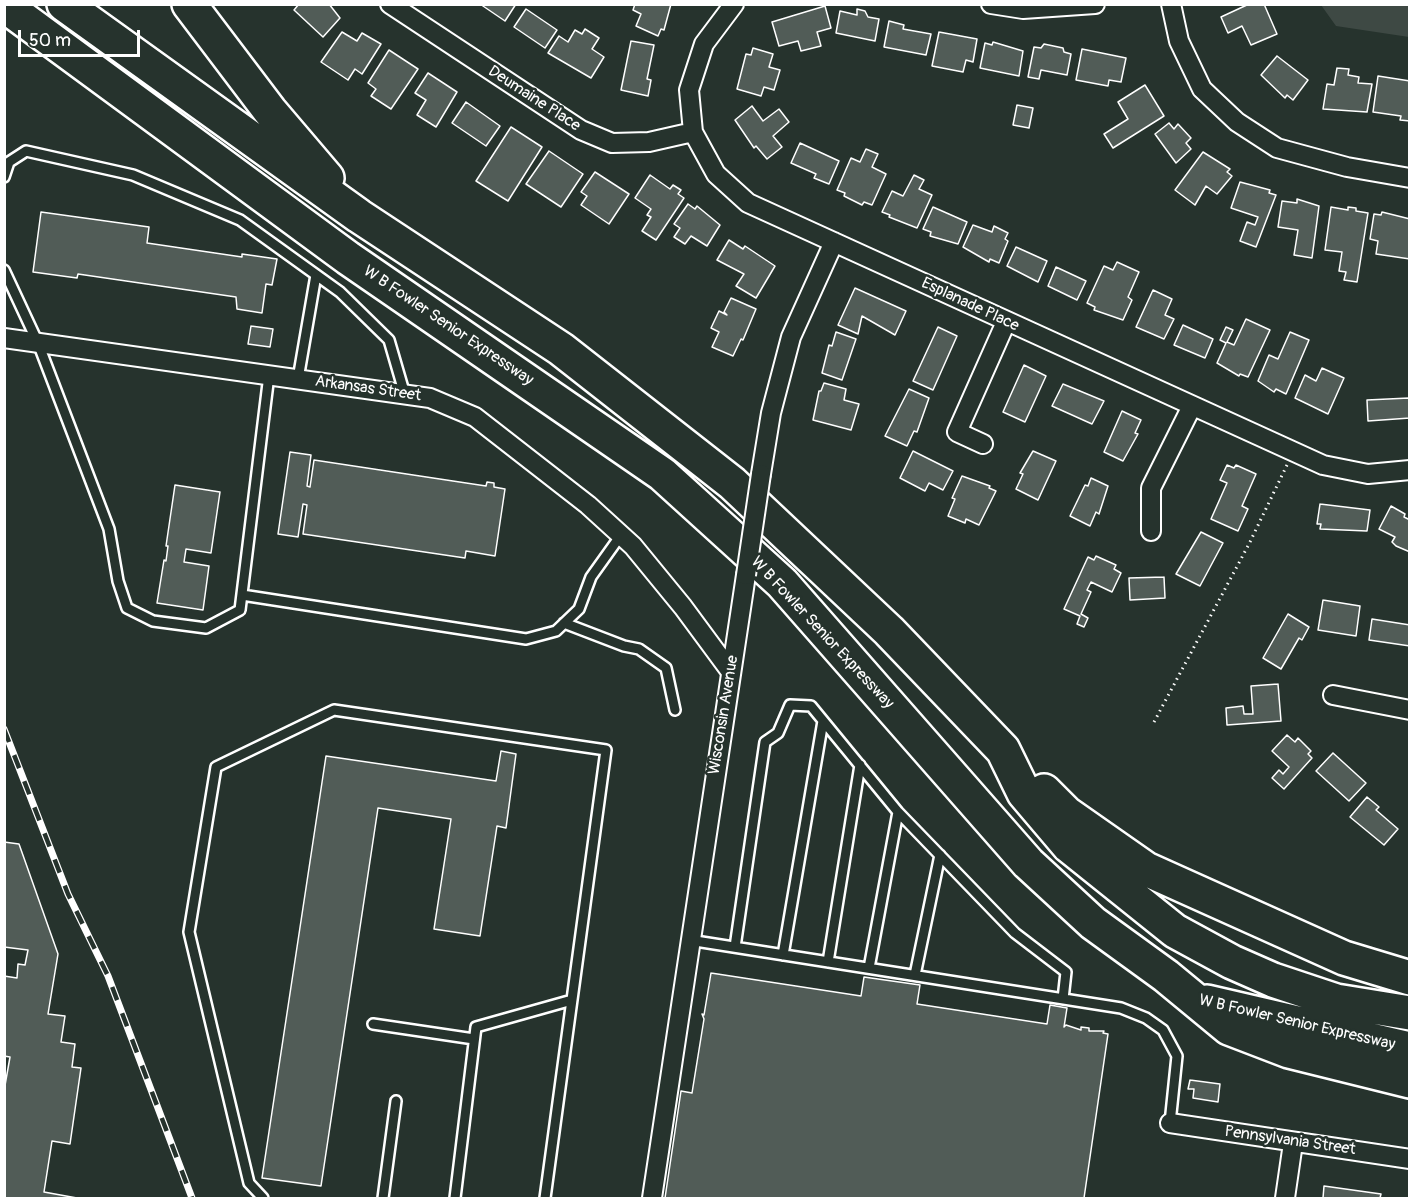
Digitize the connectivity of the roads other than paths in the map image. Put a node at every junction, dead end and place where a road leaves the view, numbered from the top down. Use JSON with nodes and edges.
{"nodes":[{"id":1,"x":64,"y":4,"type":"edge"},
{"id":2,"x":189,"y":4,"type":"edge"},
{"id":3,"x":390,"y":4,"type":"edge"},
{"id":4,"x":734,"y":4,"type":"edge"},
{"id":5,"x":991,"y":4,"type":"edge"},
{"id":6,"x":1095,"y":4,"type":"edge"},
{"id":7,"x":1171,"y":4,"type":"edge"},
{"id":8,"x":4,"y":5,"type":"edge"},
{"id":9,"x":693,"y":132,"type":"junction"},
{"id":10,"x":4,"y":177,"type":"edge"},
{"id":11,"x":1410,"y":178,"type":"edge"},
{"id":12,"x":359,"y":216,"type":"junction"},
{"id":13,"x":834,"y":242,"type":"junction"},
{"id":14,"x":4,"y":270,"type":"edge"},
{"id":15,"x":316,"y":275,"type":"junction"},
{"id":16,"x":1006,"y":322,"type":"junction"},
{"id":17,"x":4,"y":338,"type":"edge"},
{"id":18,"x":38,"y":343,"type":"junction"},
{"id":19,"x":269,"y":375,"type":"junction"},
{"id":20,"x":298,"y":379,"type":"junction"},
{"id":21,"x":405,"y":395,"type":"junction"},
{"id":22,"x":1191,"y":406,"type":"junction"},
{"id":23,"x":983,"y":444,"type":"dead end"},
{"id":24,"x":1410,"y":470,"type":"edge"},
{"id":25,"x":1151,"y":531,"type":"dead end"},
{"id":26,"x":621,"y":535,"type":"junction"},
{"id":27,"x":242,"y":595,"type":"junction"},
{"id":28,"x":564,"y":624,"type":"junction"},
{"id":29,"x":731,"y":672,"type":"junction"},
{"id":30,"x":1333,"y":695,"type":"dead end"},
{"id":31,"x":675,"y":710,"type":"dead end"},
{"id":32,"x":1410,"y":710,"type":"edge"},
{"id":33,"x":823,"y":721,"type":"junction"},
{"id":34,"x":1003,"y":750,"type":"junction"},
{"id":35,"x":860,"y":765,"type":"junction"},
{"id":36,"x":898,"y":812,"type":"junction"},
{"id":37,"x":940,"y":855,"type":"junction"},
{"id":38,"x":689,"y":940,"type":"junction"},
{"id":39,"x":735,"y":947,"type":"junction"},
{"id":40,"x":783,"y":955,"type":"junction"},
{"id":41,"x":828,"y":962,"type":"junction"},
{"id":42,"x":869,"y":968,"type":"junction"},
{"id":43,"x":915,"y":975,"type":"junction"},
{"id":44,"x":1410,"y":978,"type":"edge"},
{"id":45,"x":1190,"y":998,"type":"junction"},
{"id":46,"x":1063,"y":999,"type":"junction"},
{"id":47,"x":572,"y":1000,"type":"junction"},
{"id":48,"x":1410,"y":1013,"type":"edge"},
{"id":49,"x":373,"y":1024,"type":"dead end"},
{"id":50,"x":474,"y":1039,"type":"junction"},
{"id":51,"x":1410,"y":1050,"type":"edge"},
{"id":52,"x":1410,"y":1081,"type":"edge"},
{"id":53,"x":396,"y":1101,"type":"dead end"},
{"id":54,"x":1170,"y":1123,"type":"joint"},
{"id":55,"x":1293,"y":1143,"type":"junction"},
{"id":56,"x":1410,"y":1159,"type":"edge"},
{"id":57,"x":263,"y":1198,"type":"edge"},
{"id":58,"x":383,"y":1198,"type":"edge"},
{"id":59,"x":455,"y":1198,"type":"edge"},
{"id":60,"x":545,"y":1198,"type":"edge"},
{"id":61,"x":652,"y":1198,"type":"edge"},
{"id":62,"x":1285,"y":1198,"type":"edge"}],
"edges":[{"from":1,"to":12,"type":"highway","name":"W B Fowler Senior Expressway"},
{"from":2,"to":12,"type":"highway"},
{"from":3,"to":9,"type":"street","name":"Deumaine Place"},
{"from":4,"to":9,"type":"street","name":"Esplanade Place"},
{"from":5,"to":6,"type":"street"},
{"from":7,"to":11,"type":"street"},
{"from":8,"to":45,"type":"highway","name":"W B Fowler Senior Expressway"},
{"from":9,"to":13,"type":"street","name":"Esplanade Place"},
{"from":10,"to":15,"type":"lane"},
{"from":12,"to":34,"type":"highway","name":"W B Fowler Senior Expressway"},
{"from":13,"to":16,"type":"street","name":"Esplanade Place"},
{"from":13,"to":29,"type":"street","name":"Wisconsin Avenue","bridge":true},
{"from":14,"to":18,"type":"lane"},
{"from":15,"to":20,"type":"lane"},
{"from":15,"to":21,"type":"lane"},
{"from":16,"to":22,"type":"street","name":"Esplanade Place"},
{"from":16,"to":23,"type":"street"},
{"from":17,"to":18,"type":"street","name":"Arkansas Street"},
{"from":18,"to":19,"type":"street","name":"Arkansas Street"},
{"from":18,"to":27,"type":"lane"},
{"from":19,"to":20,"type":"street","name":"Arkansas Street"},
{"from":19,"to":27,"type":"lane"},
{"from":20,"to":21,"type":"street","name":"Arkansas Street"},
{"from":21,"to":26,"type":"street","name":"Arkansas Street"},
{"from":22,"to":24,"type":"street","name":"Esplanade Place"},
{"from":22,"to":25,"type":"street"},
{"from":26,"to":28,"type":"lane"},
{"from":26,"to":29,"type":"street","name":"Arkansas Street"},
{"from":27,"to":28,"type":"lane"},
{"from":28,"to":31,"type":"lane"},
{"from":29,"to":38,"type":"street","name":"Wisconsin Avenue"},
{"from":30,"to":32,"type":"street"},
{"from":33,"to":35,"type":"lane"},
{"from":33,"to":39,"type":"lane"},
{"from":33,"to":40,"type":"lane"},
{"from":34,"to":44,"type":"highway"},
{"from":34,"to":48,"type":"highway","name":"W B Fowler Senior Expressway"},
{"from":35,"to":36,"type":"lane"},
{"from":35,"to":41,"type":"lane"},
{"from":36,"to":37,"type":"lane"},
{"from":36,"to":42,"type":"lane"},
{"from":37,"to":43,"type":"lane"},
{"from":37,"to":46,"type":"lane"},
{"from":38,"to":39,"type":"lane"},
{"from":38,"to":61,"type":"street","name":"Wisconsin Avenue"},
{"from":39,"to":40,"type":"lane"},
{"from":40,"to":41,"type":"lane"},
{"from":41,"to":42,"type":"lane"},
{"from":42,"to":43,"type":"lane"},
{"from":43,"to":46,"type":"lane"},
{"from":45,"to":51,"type":"highway","name":"W B Fowler Senior Expressway"},
{"from":45,"to":52,"type":"highway"},
{"from":46,"to":54,"type":"lane"},
{"from":47,"to":50,"type":"lane"},
{"from":47,"to":57,"type":"lane"},
{"from":47,"to":60,"type":"lane"},
{"from":49,"to":50,"type":"lane"},
{"from":50,"to":59,"type":"lane"},
{"from":53,"to":58,"type":"lane"},
{"from":54,"to":55,"type":"street","name":"Pennsylvania Street"},
{"from":55,"to":56,"type":"street","name":"Pennsylvania Street"},
{"from":55,"to":62,"type":"street"}]}
